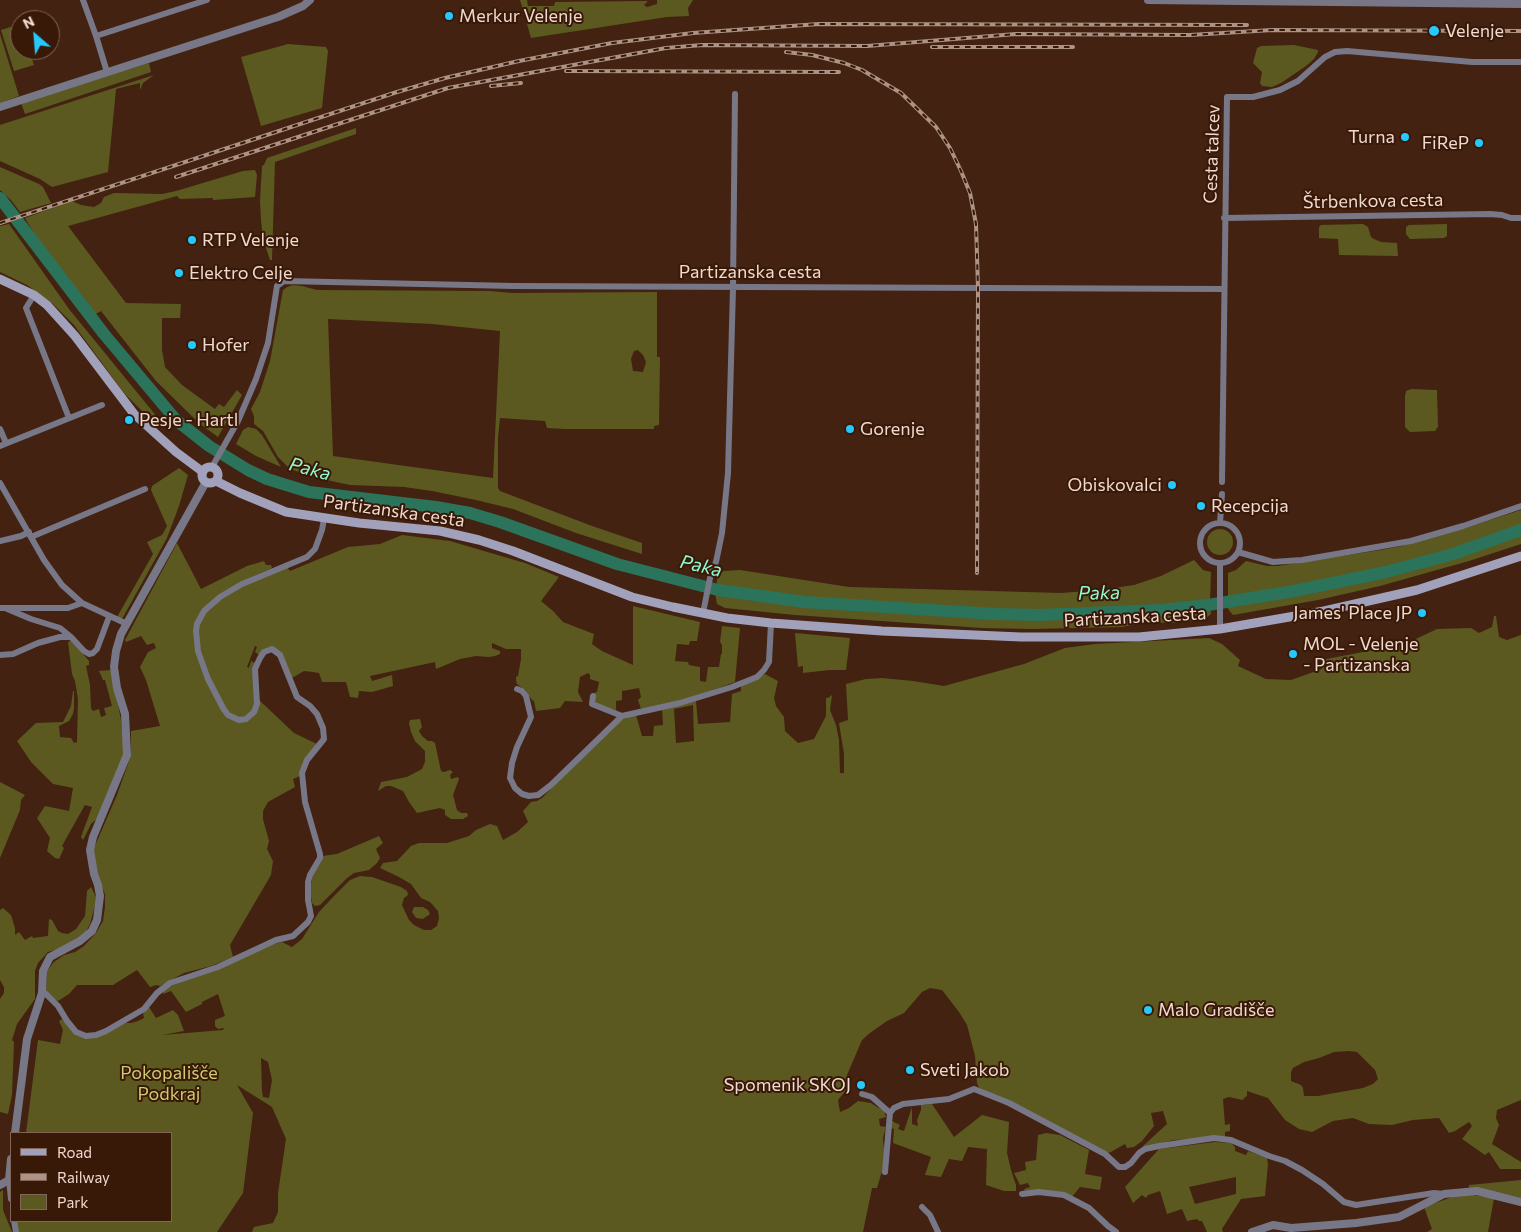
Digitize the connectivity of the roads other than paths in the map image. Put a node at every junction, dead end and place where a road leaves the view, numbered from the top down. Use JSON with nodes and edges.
{"nodes":[{"id":1,"x":83,"y":0,"type":"edge"},
{"id":2,"x":207,"y":0,"type":"edge"},
{"id":3,"x":310,"y":0,"type":"edge"},
{"id":4,"x":1148,"y":0,"type":"edge"},
{"id":5,"x":1521,"y":4,"type":"edge"},
{"id":6,"x":96,"y":36,"type":"junction"},
{"id":7,"x":1521,"y":62,"type":"edge"},
{"id":8,"x":107,"y":72,"type":"junction"},
{"id":9,"x":735,"y":94,"type":"dead end"},
{"id":10,"x":0,"y":107,"type":"edge"},
{"id":11,"x":1224,"y":218,"type":"junction"},
{"id":12,"x":1521,"y":218,"type":"edge"},
{"id":13,"x":0,"y":278,"type":"edge"},
{"id":14,"x":733,"y":288,"type":"junction"},
{"id":15,"x":1224,"y":290,"type":"junction"},
{"id":16,"x":34,"y":295,"type":"junction"},
{"id":17,"x":102,"y":405,"type":"dead end"},
{"id":18,"x":69,"y":418,"type":"junction"},
{"id":19,"x":0,"y":429,"type":"edge"},
{"id":20,"x":3,"y":445,"type":"edge"},
{"id":21,"x":215,"y":463,"type":"junction"},
{"id":22,"x":203,"y":472,"type":"junction"},
{"id":23,"x":216,"y":481,"type":"junction"},
{"id":24,"x":0,"y":482,"type":"edge"},
{"id":25,"x":206,"y":482,"type":"junction"},
{"id":26,"x":1222,"y":482,"type":"dead end"},
{"id":27,"x":145,"y":490,"type":"dead end"},
{"id":28,"x":1222,"y":494,"type":"dead end"},
{"id":29,"x":1521,"y":506,"type":"edge"},
{"id":30,"x":324,"y":519,"type":"junction"},
{"id":31,"x":1220,"y":523,"type":"junction"},
{"id":32,"x":30,"y":534,"type":"junction"},
{"id":33,"x":0,"y":541,"type":"edge"},
{"id":34,"x":1238,"y":552,"type":"junction"},
{"id":35,"x":1521,"y":556,"type":"edge"},
{"id":36,"x":1220,"y":563,"type":"junction"},
{"id":37,"x":82,"y":603,"type":"junction"},
{"id":38,"x":2,"y":608,"type":"edge"},
{"id":39,"x":704,"y":613,"type":"junction"},
{"id":40,"x":109,"y":617,"type":"junction"},
{"id":41,"x":771,"y":623,"type":"junction"},
{"id":42,"x":127,"y":624,"type":"junction"},
{"id":43,"x":1220,"y":629,"type":"junction"},
{"id":44,"x":71,"y":637,"type":"junction"},
{"id":45,"x":0,"y":655,"type":"edge"},
{"id":46,"x":518,"y":689,"type":"dead end"},
{"id":47,"x":593,"y":696,"type":"dead end"},
{"id":48,"x":622,"y":716,"type":"junction"},
{"id":49,"x":42,"y":993,"type":"junction"},
{"id":50,"x":862,"y":1094,"type":"dead end"},
{"id":51,"x":890,"y":1113,"type":"junction"},
{"id":52,"x":15,"y":1132,"type":"edge"},
{"id":53,"x":10,"y":1167,"type":"edge"},
{"id":54,"x":885,"y":1172,"type":"dead end"},
{"id":55,"x":8,"y":1180,"type":"junction"},
{"id":56,"x":0,"y":1185,"type":"edge"},
{"id":57,"x":10,"y":1193,"type":"edge"},
{"id":58,"x":1022,"y":1194,"type":"dead end"},
{"id":59,"x":1444,"y":1194,"type":"junction"},
{"id":60,"x":1521,"y":1202,"type":"edge"},
{"id":61,"x":922,"y":1206,"type":"dead end"},
{"id":62,"x":938,"y":1232,"type":"edge"},
{"id":63,"x":1116,"y":1232,"type":"edge"},
{"id":64,"x":1252,"y":1232,"type":"edge"}],
"edges":[{"from":1,"to":6,"type":"street"},
{"from":2,"to":6,"type":"street"},
{"from":3,"to":8,"type":"street"},
{"from":4,"to":5,"type":"street"},
{"from":6,"to":8,"type":"street"},
{"from":7,"to":11,"type":"street","name":"Cesta talcev"},
{"from":8,"to":10,"type":"street"},
{"from":9,"to":14,"type":"street"},
{"from":11,"to":12,"type":"street","name":"Štrbenkova cesta"},
{"from":11,"to":15,"type":"street"},
{"from":13,"to":16,"type":"main road"},
{"from":14,"to":15,"type":"street","name":"Partizanska cesta"},
{"from":14,"to":21,"type":"street","name":"Partizanska cesta"},
{"from":14,"to":39,"type":"street"},
{"from":15,"to":26,"type":"street"},
{"from":16,"to":18,"type":"street"},
{"from":16,"to":22,"type":"main road"},
{"from":17,"to":18,"type":"street"},
{"from":18,"to":20,"type":"street"},
{"from":19,"to":20,"type":"street"},
{"from":21,"to":22,"type":"main road"},
{"from":21,"to":23,"type":"main road"},
{"from":22,"to":25,"type":"main road"},
{"from":23,"to":25,"type":"main road"},
{"from":23,"to":30,"type":"main road","name":"Partizanska cesta"},
{"from":24,"to":32,"type":"street"},
{"from":25,"to":42,"type":"street"},
{"from":27,"to":32,"type":"street"},
{"from":28,"to":31,"type":"street"},
{"from":29,"to":34,"type":"street"},
{"from":30,"to":39,"type":"main road","name":"Partizanska cesta"},
{"from":30,"to":49,"type":"street"},
{"from":31,"to":34,"type":"street"},
{"from":31,"to":36,"type":"street"},
{"from":32,"to":33,"type":"street"},
{"from":32,"to":37,"type":"street"},
{"from":34,"to":36,"type":"street"},
{"from":35,"to":43,"type":"main road","name":"Partizanska cesta"},
{"from":36,"to":43,"type":"street"},
{"from":37,"to":38,"type":"street"},
{"from":37,"to":40,"type":"street"},
{"from":38,"to":44,"type":"street"},
{"from":39,"to":41,"type":"main road","name":"Partizanska cesta"},
{"from":40,"to":42,"type":"street"},
{"from":40,"to":44,"type":"street"},
{"from":41,"to":43,"type":"main road","name":"Partizanska cesta"},
{"from":41,"to":48,"type":"street"},
{"from":42,"to":49,"type":"street"},
{"from":44,"to":45,"type":"street"},
{"from":46,"to":48,"type":"street"},
{"from":47,"to":48,"type":"street"},
{"from":49,"to":52,"type":"street"},
{"from":50,"to":51,"type":"street"},
{"from":51,"to":54,"type":"street"},
{"from":51,"to":59,"type":"street"},
{"from":53,"to":55,"type":"street"},
{"from":55,"to":56,"type":"street"},
{"from":55,"to":57,"type":"street"},
{"from":58,"to":63,"type":"street"},
{"from":59,"to":60,"type":"street"},
{"from":59,"to":64,"type":"street"},
{"from":61,"to":62,"type":"street"}]}
